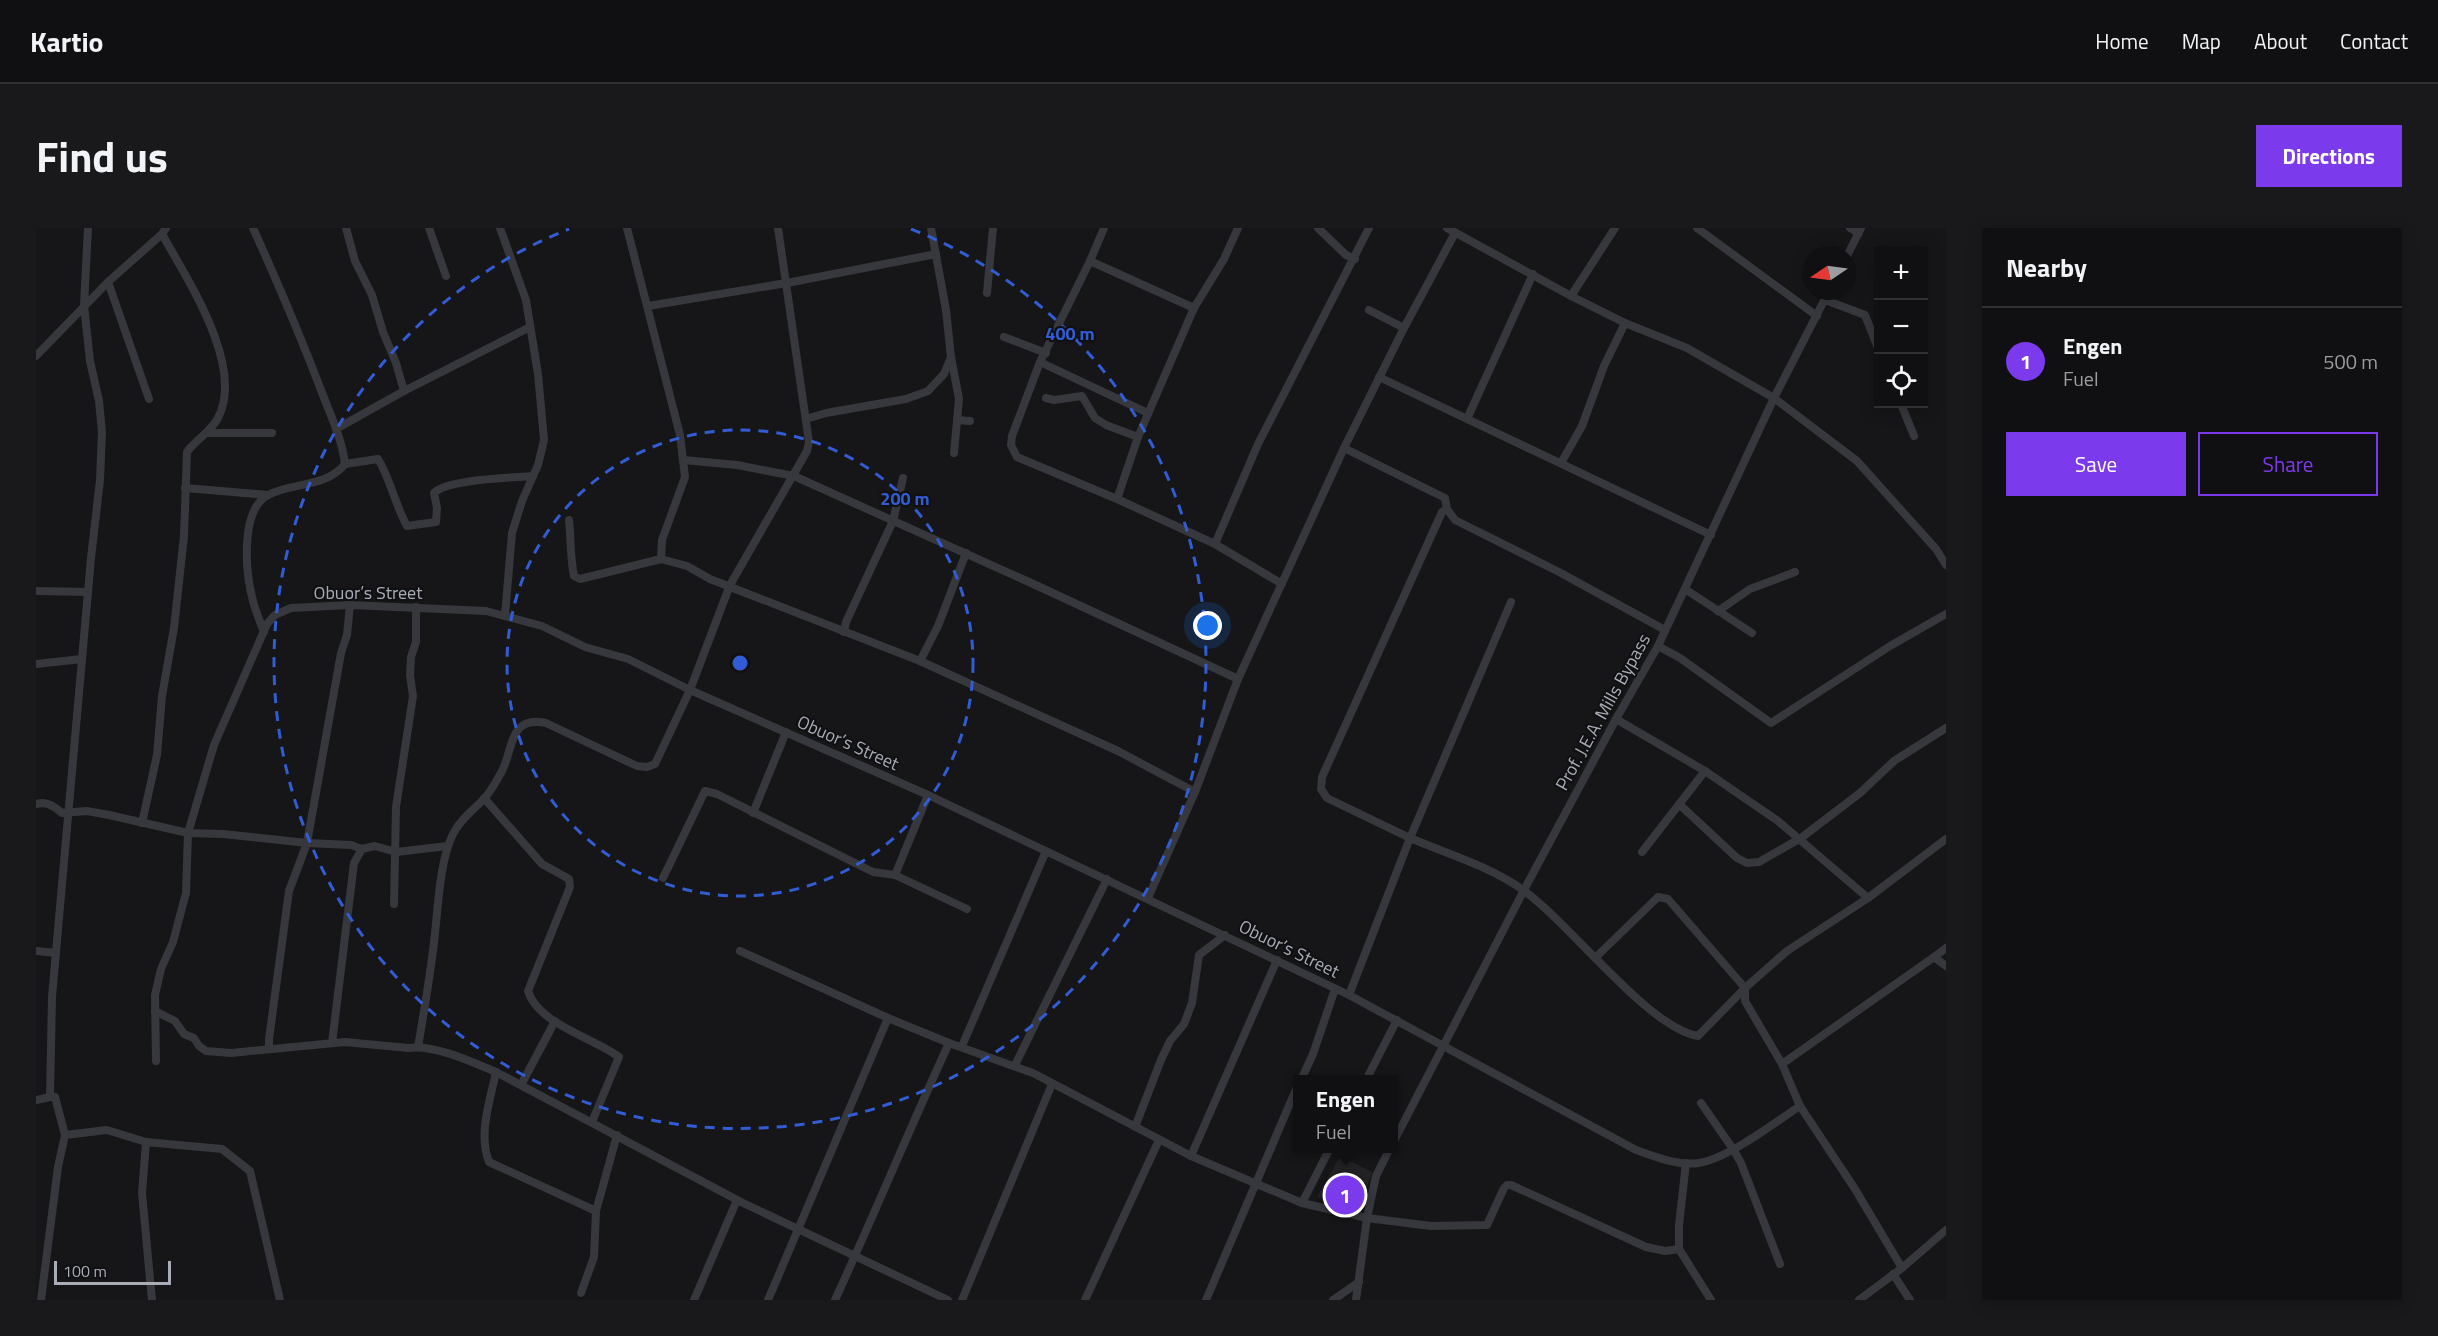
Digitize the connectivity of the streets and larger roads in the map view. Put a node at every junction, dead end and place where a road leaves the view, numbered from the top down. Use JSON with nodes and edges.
{"nodes":[{"id":1,"x":88,"y":228,"type":"edge"},
{"id":2,"x":252,"y":228,"type":"edge"},
{"id":3,"x":346,"y":228,"type":"edge"},
{"id":4,"x":429,"y":228,"type":"edge"},
{"id":5,"x":500,"y":228,"type":"edge"},
{"id":6,"x":627,"y":228,"type":"edge"},
{"id":7,"x":778,"y":228,"type":"edge"},
{"id":8,"x":931,"y":228,"type":"edge"},
{"id":9,"x":993,"y":228,"type":"edge"},
{"id":10,"x":1104,"y":228,"type":"edge"},
{"id":11,"x":1238,"y":228,"type":"edge"},
{"id":12,"x":1318,"y":228,"type":"edge"},
{"id":13,"x":1369,"y":228,"type":"edge"},
{"id":14,"x":1447,"y":228,"type":"edge"},
{"id":15,"x":1615,"y":228,"type":"edge"},
{"id":16,"x":1697,"y":228,"type":"edge"},
{"id":17,"x":1850,"y":228,"type":"edge"},
{"id":18,"x":1860,"y":230,"type":"edge"},
{"id":19,"x":164,"y":231,"type":"edge"},
{"id":20,"x":1455,"y":233,"type":"junction"},
{"id":21,"x":1852,"y":246,"type":"edge"},
{"id":22,"x":936,"y":254,"type":"junction"},
{"id":23,"x":1354,"y":259,"type":"junction"},
{"id":24,"x":1090,"y":261,"type":"junction"},
{"id":25,"x":1533,"y":274,"type":"junction"},
{"id":26,"x":446,"y":276,"type":"dead end"},
{"id":27,"x":108,"y":282,"type":"junction"},
{"id":28,"x":787,"y":283,"type":"junction"},
{"id":29,"x":987,"y":293,"type":"dead end"},
{"id":30,"x":1571,"y":296,"type":"junction"},
{"id":31,"x":1825,"y":300,"type":"joint"},
{"id":32,"x":84,"y":306,"type":"junction"},
{"id":33,"x":648,"y":306,"type":"junction"},
{"id":34,"x":1194,"y":308,"type":"junction"},
{"id":35,"x":1369,"y":310,"type":"dead end"},
{"id":36,"x":1817,"y":316,"type":"junction"},
{"id":37,"x":1625,"y":323,"type":"junction"},
{"id":38,"x":530,"y":327,"type":"junction"},
{"id":39,"x":1404,"y":328,"type":"junction"},
{"id":40,"x":1004,"y":337,"type":"dead end"},
{"id":41,"x":1874,"y":338,"type":"edge"},
{"id":42,"x":1046,"y":353,"type":"junction"},
{"id":43,"x":36,"y":356,"type":"edge"},
{"id":44,"x":951,"y":357,"type":"junction"},
{"id":45,"x":1040,"y":362,"type":"junction"},
{"id":46,"x":1379,"y":377,"type":"junction"},
{"id":47,"x":404,"y":392,"type":"junction"},
{"id":48,"x":1046,"y":398,"type":"dead end"},
{"id":49,"x":1774,"y":398,"type":"junction"},
{"id":50,"x":149,"y":399,"type":"dead end"},
{"id":51,"x":1902,"y":408,"type":"edge"},
{"id":52,"x":1148,"y":413,"type":"junction"},
{"id":53,"x":806,"y":419,"type":"junction"},
{"id":54,"x":1467,"y":419,"type":"junction"},
{"id":55,"x":957,"y":420,"type":"junction"},
{"id":56,"x":970,"y":421,"type":"dead end"},
{"id":57,"x":336,"y":429,"type":"junction"},
{"id":58,"x":208,"y":433,"type":"junction"},
{"id":59,"x":272,"y":433,"type":"dead end"},
{"id":60,"x":1914,"y":436,"type":"dead end"},
{"id":61,"x":1138,"y":437,"type":"junction"},
{"id":62,"x":1344,"y":448,"type":"junction"},
{"id":63,"x":954,"y":453,"type":"dead end"},
{"id":64,"x":683,"y":460,"type":"junction"},
{"id":65,"x":1561,"y":463,"type":"junction"},
{"id":66,"x":345,"y":464,"type":"junction"},
{"id":67,"x":533,"y":476,"type":"junction"},
{"id":68,"x":794,"y":476,"type":"junction"},
{"id":69,"x":903,"y":478,"type":"dead end"},
{"id":70,"x":185,"y":488,"type":"junction"},
{"id":71,"x":268,"y":495,"type":"junction"},
{"id":72,"x":1117,"y":498,"type":"junction"},
{"id":73,"x":1447,"y":509,"type":"junction"},
{"id":74,"x":568,"y":520,"type":"dead end"},
{"id":75,"x":893,"y":521,"type":"junction"},
{"id":76,"x":1711,"y":535,"type":"junction"},
{"id":77,"x":1215,"y":544,"type":"junction"},
{"id":78,"x":966,"y":553,"type":"junction"},
{"id":79,"x":662,"y":559,"type":"junction"},
{"id":80,"x":1946,"y":565,"type":"edge"},
{"id":81,"x":1796,"y":572,"type":"dead end"},
{"id":82,"x":1282,"y":584,"type":"junction"},
{"id":83,"x":730,"y":585,"type":"junction"},
{"id":84,"x":1685,"y":589,"type":"junction"},
{"id":85,"x":36,"y":591,"type":"edge"},
{"id":86,"x":88,"y":592,"type":"junction"},
{"id":87,"x":1511,"y":602,"type":"dead end"},
{"id":88,"x":350,"y":605,"type":"junction"},
{"id":89,"x":416,"y":607,"type":"junction"},
{"id":90,"x":1719,"y":611,"type":"junction"},
{"id":91,"x":1946,"y":614,"type":"edge"},
{"id":92,"x":505,"y":615,"type":"junction"},
{"id":93,"x":1665,"y":630,"type":"junction"},
{"id":94,"x":264,"y":632,"type":"junction"},
{"id":95,"x":844,"y":632,"type":"junction"},
{"id":96,"x":1752,"y":633,"type":"dead end"},
{"id":97,"x":1658,"y":646,"type":"junction"},
{"id":98,"x":82,"y":660,"type":"junction"},
{"id":99,"x":920,"y":661,"type":"junction"},
{"id":100,"x":36,"y":664,"type":"edge"},
{"id":101,"x":1238,"y":679,"type":"junction"},
{"id":102,"x":690,"y":690,"type":"junction"},
{"id":103,"x":1616,"y":719,"type":"junction"},
{"id":104,"x":1946,"y":728,"type":"edge"},
{"id":105,"x":786,"y":732,"type":"junction"},
{"id":106,"x":1705,"y":771,"type":"junction"},
{"id":107,"x":1195,"y":792,"type":"junction"},
{"id":108,"x":928,"y":795,"type":"junction"},
{"id":109,"x":484,"y":798,"type":"junction"},
{"id":110,"x":36,"y":804,"type":"edge"},
{"id":111,"x":1680,"y":804,"type":"junction"},
{"id":112,"x":69,"y":811,"type":"junction"},
{"id":113,"x":753,"y":813,"type":"junction"},
{"id":114,"x":142,"y":822,"type":"junction"},
{"id":115,"x":188,"y":833,"type":"junction"},
{"id":116,"x":1410,"y":838,"type":"junction"},
{"id":117,"x":1801,"y":838,"type":"junction"},
{"id":118,"x":1946,"y":839,"type":"edge"},
{"id":119,"x":307,"y":843,"type":"junction"},
{"id":120,"x":448,"y":846,"type":"junction"},
{"id":121,"x":362,"y":849,"type":"junction"},
{"id":122,"x":1046,"y":851,"type":"junction"},
{"id":123,"x":396,"y":852,"type":"junction"},
{"id":124,"x":1642,"y":852,"type":"dead end"},
{"id":125,"x":895,"y":875,"type":"junction"},
{"id":126,"x":663,"y":878,"type":"dead end"},
{"id":127,"x":1107,"y":879,"type":"junction"},
{"id":128,"x":1524,"y":890,"type":"junction"},
{"id":129,"x":1148,"y":898,"type":"junction"},
{"id":130,"x":1868,"y":898,"type":"junction"},
{"id":131,"x":394,"y":904,"type":"dead end"},
{"id":132,"x":967,"y":909,"type":"dead end"},
{"id":133,"x":1225,"y":934,"type":"junction"},
{"id":134,"x":1946,"y":948,"type":"edge"},
{"id":135,"x":36,"y":951,"type":"edge"},
{"id":136,"x":740,"y":951,"type":"dead end"},
{"id":137,"x":56,"y":952,"type":"junction"},
{"id":138,"x":1596,"y":957,"type":"junction"},
{"id":139,"x":1934,"y":957,"type":"junction"},
{"id":140,"x":1277,"y":960,"type":"junction"},
{"id":141,"x":1946,"y":966,"type":"edge"},
{"id":142,"x":1335,"y":988,"type":"junction"},
{"id":143,"x":1745,"y":988,"type":"junction"},
{"id":144,"x":1349,"y":995,"type":"junction"},
{"id":145,"x":155,"y":1011,"type":"junction"},
{"id":146,"x":888,"y":1018,"type":"junction"},
{"id":147,"x":1397,"y":1020,"type":"junction"},
{"id":148,"x":555,"y":1021,"type":"junction"},
{"id":149,"x":332,"y":1043,"type":"junction"},
{"id":150,"x":949,"y":1043,"type":"junction"},
{"id":151,"x":962,"y":1046,"type":"junction"},
{"id":152,"x":1444,"y":1046,"type":"junction"},
{"id":153,"x":418,"y":1047,"type":"junction"},
{"id":154,"x":269,"y":1048,"type":"junction"},
{"id":155,"x":156,"y":1060,"type":"dead end"},
{"id":156,"x":1782,"y":1064,"type":"junction"},
{"id":157,"x":1016,"y":1065,"type":"junction"},
{"id":158,"x":496,"y":1072,"type":"junction"},
{"id":159,"x":1303,"y":1075,"type":"edge"},
{"id":160,"x":1369,"y":1075,"type":"edge"},
{"id":161,"x":1052,"y":1084,"type":"junction"},
{"id":162,"x":521,"y":1085,"type":"junction"},
{"id":163,"x":1293,"y":1096,"type":"edge"},
{"id":164,"x":50,"y":1097,"type":"junction"},
{"id":165,"x":36,"y":1100,"type":"edge"},
{"id":166,"x":1701,"y":1103,"type":"dead end"},
{"id":167,"x":1800,"y":1106,"type":"junction"},
{"id":168,"x":592,"y":1122,"type":"junction"},
{"id":169,"x":1135,"y":1128,"type":"junction"},
{"id":170,"x":1398,"y":1133,"type":"edge"},
{"id":171,"x":65,"y":1135,"type":"junction"},
{"id":172,"x":616,"y":1135,"type":"junction"},
{"id":173,"x":1159,"y":1140,"type":"junction"},
{"id":174,"x":146,"y":1142,"type":"junction"},
{"id":175,"x":1733,"y":1149,"type":"junction"},
{"id":176,"x":1328,"y":1153,"type":"edge"},
{"id":177,"x":1388,"y":1153,"type":"edge"},
{"id":178,"x":1191,"y":1156,"type":"junction"},
{"id":179,"x":1686,"y":1163,"type":"junction"},
{"id":180,"x":1255,"y":1184,"type":"junction"},
{"id":181,"x":737,"y":1200,"type":"junction"},
{"id":182,"x":1302,"y":1203,"type":"junction"},
{"id":183,"x":596,"y":1211,"type":"junction"},
{"id":184,"x":1367,"y":1218,"type":"junction"},
{"id":185,"x":799,"y":1230,"type":"junction"},
{"id":186,"x":1946,"y":1230,"type":"edge"},
{"id":187,"x":1678,"y":1249,"type":"junction"},
{"id":188,"x":856,"y":1255,"type":"junction"},
{"id":189,"x":1780,"y":1264,"type":"dead end"},
{"id":190,"x":1902,"y":1268,"type":"junction"},
{"id":191,"x":1893,"y":1274,"type":"junction"},
{"id":192,"x":1359,"y":1282,"type":"junction"},
{"id":193,"x":581,"y":1293,"type":"dead end"},
{"id":194,"x":41,"y":1300,"type":"edge"},
{"id":195,"x":152,"y":1300,"type":"edge"},
{"id":196,"x":280,"y":1300,"type":"edge"},
{"id":197,"x":694,"y":1300,"type":"edge"},
{"id":198,"x":768,"y":1300,"type":"edge"},
{"id":199,"x":835,"y":1300,"type":"edge"},
{"id":200,"x":948,"y":1300,"type":"edge"},
{"id":201,"x":962,"y":1300,"type":"edge"},
{"id":202,"x":1085,"y":1300,"type":"edge"},
{"id":203,"x":1206,"y":1300,"type":"edge"},
{"id":204,"x":1333,"y":1300,"type":"edge"},
{"id":205,"x":1356,"y":1300,"type":"edge"},
{"id":206,"x":1711,"y":1300,"type":"edge"},
{"id":207,"x":1859,"y":1300,"type":"edge"},
{"id":208,"x":1910,"y":1300,"type":"edge"}],
"edges":[{"from":1,"to":32,"type":"street"},
{"from":2,"to":57,"type":"street"},
{"from":3,"to":47,"type":"street"},
{"from":4,"to":26,"type":"street"},
{"from":5,"to":38,"type":"street"},
{"from":6,"to":33,"type":"street"},
{"from":7,"to":28,"type":"street"},
{"from":8,"to":22,"type":"street"},
{"from":9,"to":29,"type":"street"},
{"from":10,"to":24,"type":"street"},
{"from":11,"to":34,"type":"street"},
{"from":12,"to":23,"type":"street"},
{"from":13,"to":23,"type":"street"},
{"from":14,"to":20,"type":"street"},
{"from":15,"to":30,"type":"street"},
{"from":16,"to":36,"type":"street"},
{"from":17,"to":18,"type":"street"},
{"from":18,"to":21,"type":"street"},
{"from":19,"to":27,"type":"street"},
{"from":19,"to":58,"type":"street"},
{"from":20,"to":25,"type":"street"},
{"from":20,"to":39,"type":"street"},
{"from":22,"to":28,"type":"street"},
{"from":22,"to":44,"type":"street"},
{"from":23,"to":77,"type":"street"},
{"from":24,"to":34,"type":"street"},
{"from":24,"to":42,"type":"street"},
{"from":25,"to":30,"type":"street"},
{"from":25,"to":54,"type":"street"},
{"from":27,"to":32,"type":"street"},
{"from":27,"to":50,"type":"street"},
{"from":28,"to":33,"type":"street"},
{"from":28,"to":53,"type":"street"},
{"from":30,"to":37,"type":"street"},
{"from":31,"to":36,"type":"street","name":"Prof. J.E.A. Mills Bypass"},
{"from":31,"to":41,"type":"street"},
{"from":32,"to":43,"type":"street"},
{"from":32,"to":86,"type":"street"},
{"from":33,"to":64,"type":"street"},
{"from":34,"to":52,"type":"street"},
{"from":35,"to":39,"type":"street"},
{"from":36,"to":49,"type":"street","name":"Prof. J.E.A. Mills Bypass"},
{"from":37,"to":49,"type":"street"},
{"from":37,"to":65,"type":"street"},
{"from":38,"to":47,"type":"street"},
{"from":38,"to":67,"type":"street"},
{"from":39,"to":46,"type":"street"},
{"from":40,"to":42,"type":"street"},
{"from":42,"to":45,"type":"street"},
{"from":44,"to":53,"type":"street"},
{"from":44,"to":55,"type":"street"},
{"from":45,"to":52,"type":"street"},
{"from":45,"to":72,"type":"street"},
{"from":46,"to":54,"type":"street"},
{"from":46,"to":62,"type":"street"},
{"from":47,"to":57,"type":"street"},
{"from":48,"to":61,"type":"street"},
{"from":49,"to":76,"type":"street","name":"Prof. J.E.A. Mills Bypass"},
{"from":49,"to":80,"type":"street"},
{"from":51,"to":60,"type":"street"},
{"from":52,"to":61,"type":"street"},
{"from":53,"to":68,"type":"street"},
{"from":54,"to":65,"type":"street"},
{"from":55,"to":56,"type":"street"},
{"from":55,"to":63,"type":"street"},
{"from":57,"to":66,"type":"street"},
{"from":58,"to":59,"type":"street"},
{"from":58,"to":70,"type":"street"},
{"from":61,"to":72,"type":"street"},
{"from":62,"to":73,"type":"street"},
{"from":62,"to":82,"type":"street"},
{"from":64,"to":68,"type":"street"},
{"from":64,"to":79,"type":"street"},
{"from":65,"to":76,"type":"street"},
{"from":66,"to":67,"type":"street"},
{"from":66,"to":71,"type":"street"},
{"from":67,"to":92,"type":"street"},
{"from":68,"to":75,"type":"street"},
{"from":68,"to":83,"type":"street"},
{"from":69,"to":75,"type":"street"},
{"from":70,"to":71,"type":"street"},
{"from":70,"to":114,"type":"street"},
{"from":71,"to":94,"type":"street"},
{"from":72,"to":77,"type":"street"},
{"from":73,"to":93,"type":"street"},
{"from":73,"to":116,"type":"street"},
{"from":74,"to":79,"type":"street"},
{"from":75,"to":78,"type":"street"},
{"from":75,"to":95,"type":"street"},
{"from":76,"to":84,"type":"street","name":"Prof. J.E.A. Mills Bypass"},
{"from":77,"to":82,"type":"street"},
{"from":78,"to":99,"type":"street"},
{"from":78,"to":101,"type":"street"},
{"from":79,"to":83,"type":"street"},
{"from":81,"to":90,"type":"street"},
{"from":82,"to":101,"type":"street"},
{"from":83,"to":95,"type":"street"},
{"from":83,"to":102,"type":"street"},
{"from":84,"to":90,"type":"street"},
{"from":84,"to":93,"type":"street","name":"Prof. J.E.A. Mills Bypass"},
{"from":85,"to":86,"type":"street"},
{"from":86,"to":98,"type":"street"},
{"from":87,"to":116,"type":"street"},
{"from":88,"to":89,"type":"street","name":"Obuor’s Street"},
{"from":88,"to":94,"type":"street","name":"Obuor’s Street"},
{"from":88,"to":119,"type":"street"},
{"from":89,"to":92,"type":"street","name":"Obuor’s Street"},
{"from":89,"to":123,"type":"street"},
{"from":90,"to":96,"type":"street"},
{"from":91,"to":97,"type":"street"},
{"from":92,"to":102,"type":"street","name":"Obuor’s Street"},
{"from":93,"to":97,"type":"street","name":"Prof. J.E.A. Mills Bypass"},
{"from":94,"to":115,"type":"street","name":"Obuor’s Street"},
{"from":95,"to":99,"type":"street"},
{"from":97,"to":103,"type":"street","name":"Prof. J.E.A. Mills Bypass"},
{"from":98,"to":100,"type":"street"},
{"from":98,"to":112,"type":"street"},
{"from":99,"to":107,"type":"street"},
{"from":101,"to":107,"type":"street"},
{"from":102,"to":105,"type":"street","name":"Obuor’s Street"},
{"from":102,"to":109,"type":"street"},
{"from":103,"to":106,"type":"street"},
{"from":103,"to":128,"type":"street","name":"Prof. J.E.A. Mills Bypass"},
{"from":104,"to":117,"type":"street"},
{"from":105,"to":108,"type":"street","name":"Obuor’s Street"},
{"from":105,"to":113,"type":"street"},
{"from":106,"to":111,"type":"street"},
{"from":106,"to":117,"type":"street"},
{"from":107,"to":129,"type":"street"},
{"from":108,"to":122,"type":"street","name":"Obuor’s Street"},
{"from":108,"to":125,"type":"street"},
{"from":109,"to":120,"type":"street"},
{"from":109,"to":148,"type":"street"},
{"from":110,"to":112,"type":"street"},
{"from":111,"to":117,"type":"street"},
{"from":111,"to":124,"type":"street"},
{"from":112,"to":114,"type":"street"},
{"from":112,"to":137,"type":"street"},
{"from":113,"to":125,"type":"street"},
{"from":113,"to":126,"type":"street"},
{"from":114,"to":115,"type":"street"},
{"from":115,"to":119,"type":"street"},
{"from":115,"to":145,"type":"street","name":"Obuor’s Street"},
{"from":116,"to":128,"type":"street"},
{"from":116,"to":144,"type":"street"},
{"from":117,"to":130,"type":"street"},
{"from":118,"to":130,"type":"street"},
{"from":119,"to":121,"type":"street"},
{"from":119,"to":154,"type":"street"},
{"from":120,"to":123,"type":"street"},
{"from":120,"to":153,"type":"street"},
{"from":121,"to":123,"type":"street"},
{"from":121,"to":149,"type":"street"},
{"from":122,"to":127,"type":"street","name":"Obuor’s Street"},
{"from":122,"to":151,"type":"street"},
{"from":123,"to":131,"type":"street"},
{"from":125,"to":132,"type":"street"},
{"from":127,"to":129,"type":"street","name":"Obuor’s Street"},
{"from":127,"to":157,"type":"street"},
{"from":128,"to":138,"type":"street"},
{"from":128,"to":152,"type":"street","name":"Prof. J.E.A. Mills Bypass"},
{"from":129,"to":133,"type":"street","name":"Obuor’s Street"},
{"from":130,"to":143,"type":"street"},
{"from":133,"to":140,"type":"street","name":"Obuor’s Street"},
{"from":133,"to":169,"type":"street"},
{"from":134,"to":139,"type":"street"},
{"from":135,"to":137,"type":"street"},
{"from":136,"to":146,"type":"street"},
{"from":137,"to":164,"type":"street"},
{"from":138,"to":143,"type":"street"},
{"from":138,"to":143,"type":"street"},
{"from":139,"to":141,"type":"street"},
{"from":139,"to":156,"type":"street"},
{"from":140,"to":142,"type":"street","name":"Obuor’s Street"},
{"from":140,"to":178,"type":"street"},
{"from":142,"to":144,"type":"street","name":"Obuor’s Street"},
{"from":142,"to":159,"type":"street"},
{"from":143,"to":156,"type":"street"},
{"from":144,"to":147,"type":"street","name":"Obuor’s Street"},
{"from":145,"to":154,"type":"street"},
{"from":145,"to":155,"type":"street","name":"Obuor’s Street"},
{"from":146,"to":150,"type":"street"},
{"from":146,"to":185,"type":"street"},
{"from":147,"to":152,"type":"street","name":"Obuor’s Street"},
{"from":147,"to":160,"type":"street"},
{"from":148,"to":162,"type":"street"},
{"from":148,"to":168,"type":"street"},
{"from":149,"to":153,"type":"street"},
{"from":149,"to":154,"type":"street"},
{"from":150,"to":151,"type":"street"},
{"from":150,"to":188,"type":"street"},
{"from":151,"to":157,"type":"street"},
{"from":152,"to":170,"type":"street","name":"Prof. J.E.A. Mills Bypass"},
{"from":152,"to":179,"type":"street","name":"Obuor’s Street"},
{"from":153,"to":158,"type":"street"},
{"from":156,"to":167,"type":"street"},
{"from":157,"to":161,"type":"street"},
{"from":158,"to":162,"type":"street"},
{"from":158,"to":183,"type":"street"},
{"from":161,"to":169,"type":"street"},
{"from":161,"to":201,"type":"street"},
{"from":162,"to":168,"type":"street"},
{"from":163,"to":180,"type":"street"},
{"from":164,"to":165,"type":"street"},
{"from":164,"to":171,"type":"street"},
{"from":166,"to":175,"type":"street"},
{"from":167,"to":175,"type":"street","name":"Obuor’s Street"},
{"from":167,"to":190,"type":"street"},
{"from":168,"to":172,"type":"street"},
{"from":169,"to":173,"type":"street"},
{"from":171,"to":174,"type":"street"},
{"from":171,"to":194,"type":"street"},
{"from":172,"to":181,"type":"street"},
{"from":172,"to":183,"type":"street"},
{"from":173,"to":178,"type":"street"},
{"from":173,"to":202,"type":"street"},
{"from":174,"to":195,"type":"street"},
{"from":174,"to":196,"type":"street"},
{"from":175,"to":179,"type":"street","name":"Obuor’s Street"},
{"from":175,"to":189,"type":"street"},
{"from":176,"to":182,"type":"street"},
{"from":177,"to":184,"type":"street"},
{"from":178,"to":180,"type":"street"},
{"from":179,"to":187,"type":"street"},
{"from":180,"to":182,"type":"street"},
{"from":180,"to":203,"type":"street"},
{"from":181,"to":185,"type":"street"},
{"from":181,"to":197,"type":"street"},
{"from":182,"to":184,"type":"street"},
{"from":183,"to":193,"type":"street"},
{"from":184,"to":187,"type":"street"},
{"from":184,"to":192,"type":"street"},
{"from":185,"to":188,"type":"street"},
{"from":185,"to":198,"type":"street"},
{"from":186,"to":190,"type":"street"},
{"from":187,"to":206,"type":"street"},
{"from":188,"to":199,"type":"street"},
{"from":188,"to":200,"type":"street"},
{"from":190,"to":191,"type":"street"},
{"from":191,"to":207,"type":"street"},
{"from":191,"to":208,"type":"street"},
{"from":192,"to":204,"type":"street"},
{"from":192,"to":205,"type":"street"}]}
